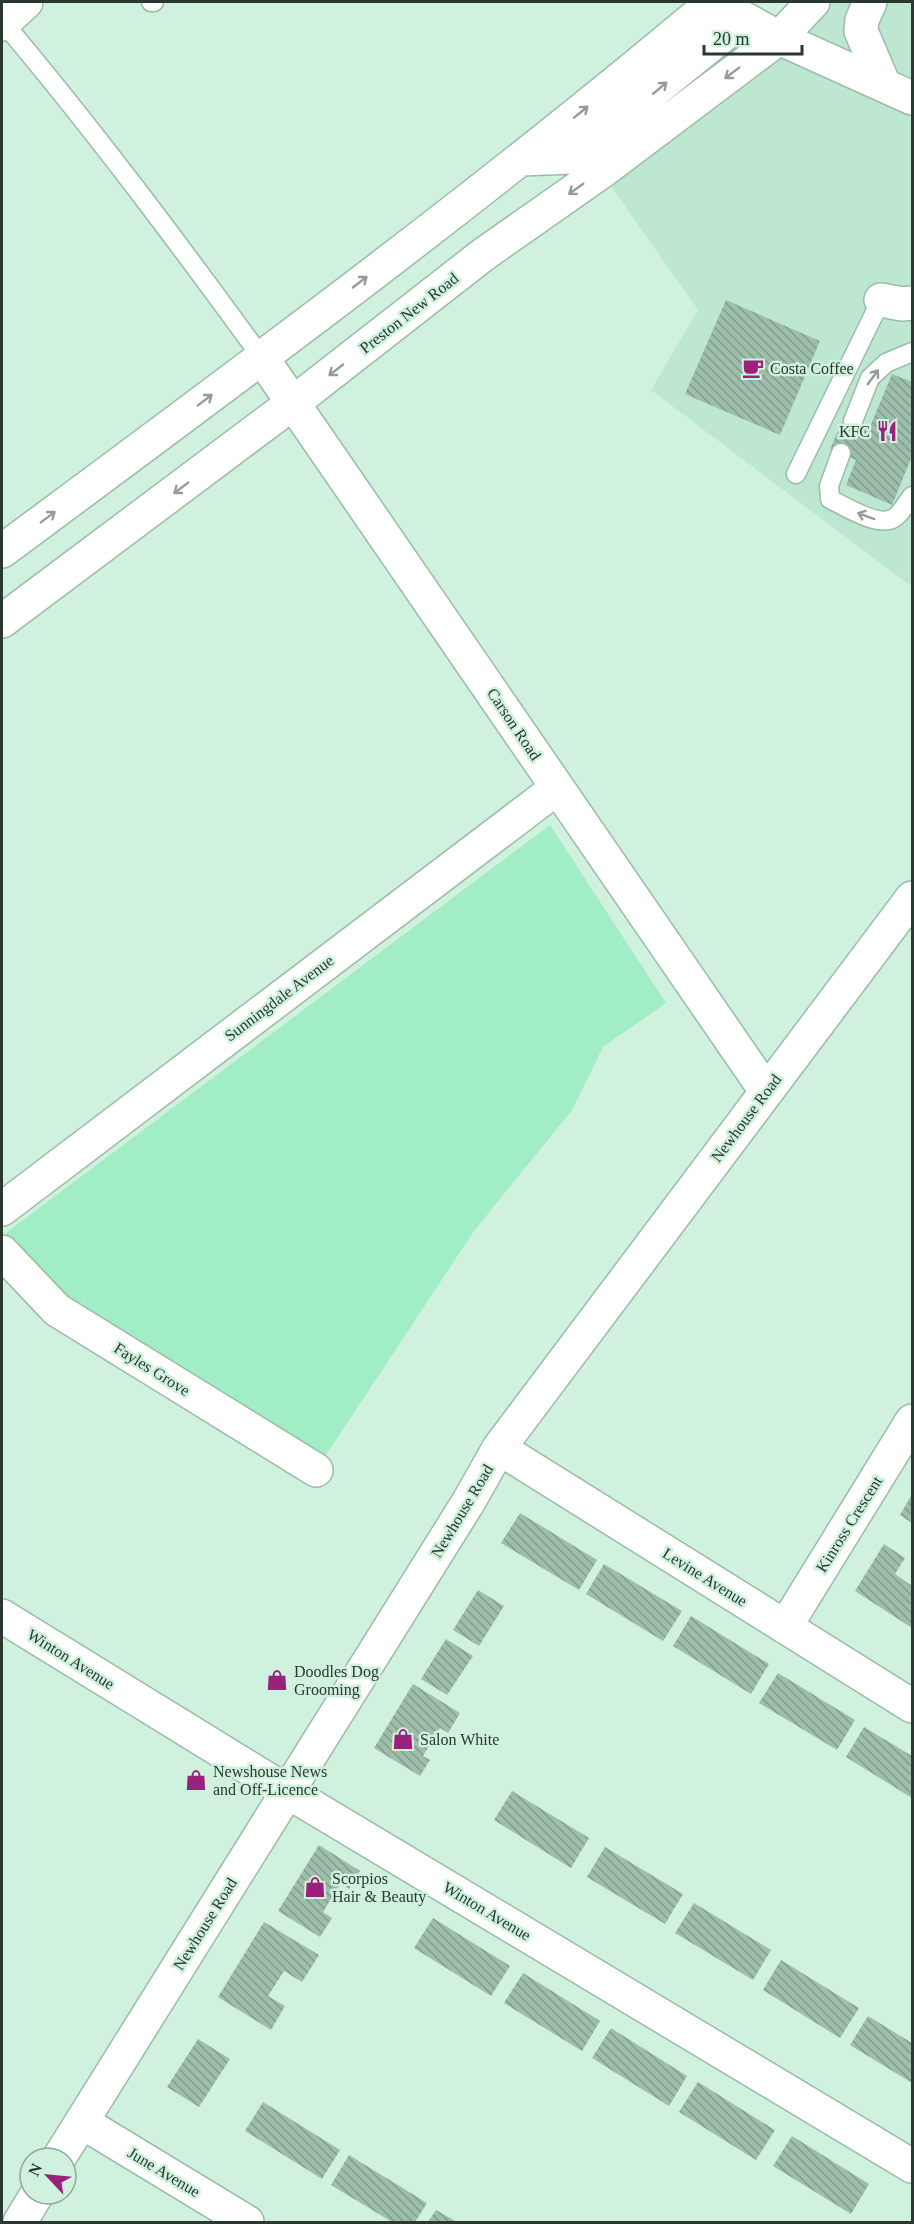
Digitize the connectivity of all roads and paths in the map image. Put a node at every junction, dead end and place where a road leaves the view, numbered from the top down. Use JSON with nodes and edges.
{"nodes":[{"id":1,"x":813,"y":2,"type":"edge"},
{"id":2,"x":870,"y":2,"type":"edge"},
{"id":3,"x":743,"y":13,"type":"edge"},
{"id":4,"x":10,"y":16,"type":"edge"},
{"id":5,"x":898,"y":91,"type":"edge"},
{"id":6,"x":520,"y":159,"type":"junction"},
{"id":7,"x":897,"y":302,"type":"edge"},
{"id":8,"x":912,"y":352,"type":"edge"},
{"id":9,"x":262,"y":358,"type":"junction"},
{"id":10,"x":293,"y":403,"type":"junction"},
{"id":11,"x":853,"y":422,"type":"dead end"},
{"id":12,"x":841,"y":453,"type":"dead end"},
{"id":13,"x":796,"y":474,"type":"dead end"},
{"id":14,"x":912,"y":496,"type":"edge"},
{"id":15,"x":2,"y":551,"type":"edge"},
{"id":16,"x":2,"y":621,"type":"edge"},
{"id":17,"x":557,"y":788,"type":"junction"},
{"id":18,"x":912,"y":898,"type":"edge"},
{"id":19,"x":766,"y":1091,"type":"junction"},
{"id":20,"x":2,"y":1209,"type":"edge"},
{"id":21,"x":2,"y":1252,"type":"edge"},
{"id":22,"x":912,"y":1421,"type":"edge"},
{"id":23,"x":499,"y":1448,"type":"junction"},
{"id":24,"x":316,"y":1470,"type":"dead end"},
{"id":25,"x":2,"y":1616,"type":"edge"},
{"id":26,"x":785,"y":1627,"type":"junction"},
{"id":27,"x":912,"y":1706,"type":"edge"},
{"id":28,"x":288,"y":1792,"type":"junction"},
{"id":29,"x":82,"y":2122,"type":"junction"},
{"id":30,"x":67,"y":2146,"type":"edge"},
{"id":31,"x":912,"y":2166,"type":"edge"},
{"id":32,"x":30,"y":2206,"type":"edge"},
{"id":33,"x":20,"y":2223,"type":"edge"},
{"id":34,"x":247,"y":2223,"type":"edge"}],
"edges":[{"from":1,"to":3,"type":"main road","name":"Preston New Road"},
{"from":2,"to":5,"type":"main road"},
{"from":3,"to":5,"type":"main road"},
{"from":6,"to":3,"type":"main road","name":"Preston New Road","one_way":true},
{"from":6,"to":3,"type":"main road","one_way":true},
{"from":3,"to":10,"type":"main road","name":"Preston New Road","one_way":true},
{"from":4,"to":9,"type":"lane"},
{"from":9,"to":6,"type":"main road","name":"Preston New Road","one_way":true},
{"from":7,"to":13,"type":"lane"},
{"from":11,"to":8,"type":"lane","one_way":true},
{"from":9,"to":10,"type":"main road","name":"Carson Road"},
{"from":15,"to":9,"type":"main road","name":"Preston New Road","one_way":true},
{"from":10,"to":16,"type":"main road","name":"Preston New Road","one_way":true},
{"from":10,"to":17,"type":"main road","name":"Carson Road"},
{"from":14,"to":12,"type":"lane","one_way":true},
{"from":17,"to":19,"type":"main road","name":"Carson Road"},
{"from":17,"to":20,"type":"main road","name":"Sunningdale Avenue"},
{"from":18,"to":19,"type":"main road","name":"Newhouse Road"},
{"from":19,"to":23,"type":"main road","name":"Newhouse Road"},
{"from":21,"to":24,"type":"main road","name":"Fayles Grove"},
{"from":22,"to":26,"type":"main road","name":"Kinross Crescent"},
{"from":23,"to":26,"type":"main road","name":"Levine Avenue"},
{"from":23,"to":28,"type":"main road","name":"Newhouse Road"},
{"from":25,"to":28,"type":"main road","name":"Winton Avenue"},
{"from":26,"to":27,"type":"main road","name":"Levine Avenue"},
{"from":28,"to":29,"type":"main road","name":"Newhouse Road"},
{"from":28,"to":31,"type":"main road","name":"Winton Avenue"},
{"from":29,"to":30,"type":"main road","name":"Newhouse Road"},
{"from":29,"to":34,"type":"main road","name":"June Avenue"},
{"from":32,"to":33,"type":"main road"}]}
